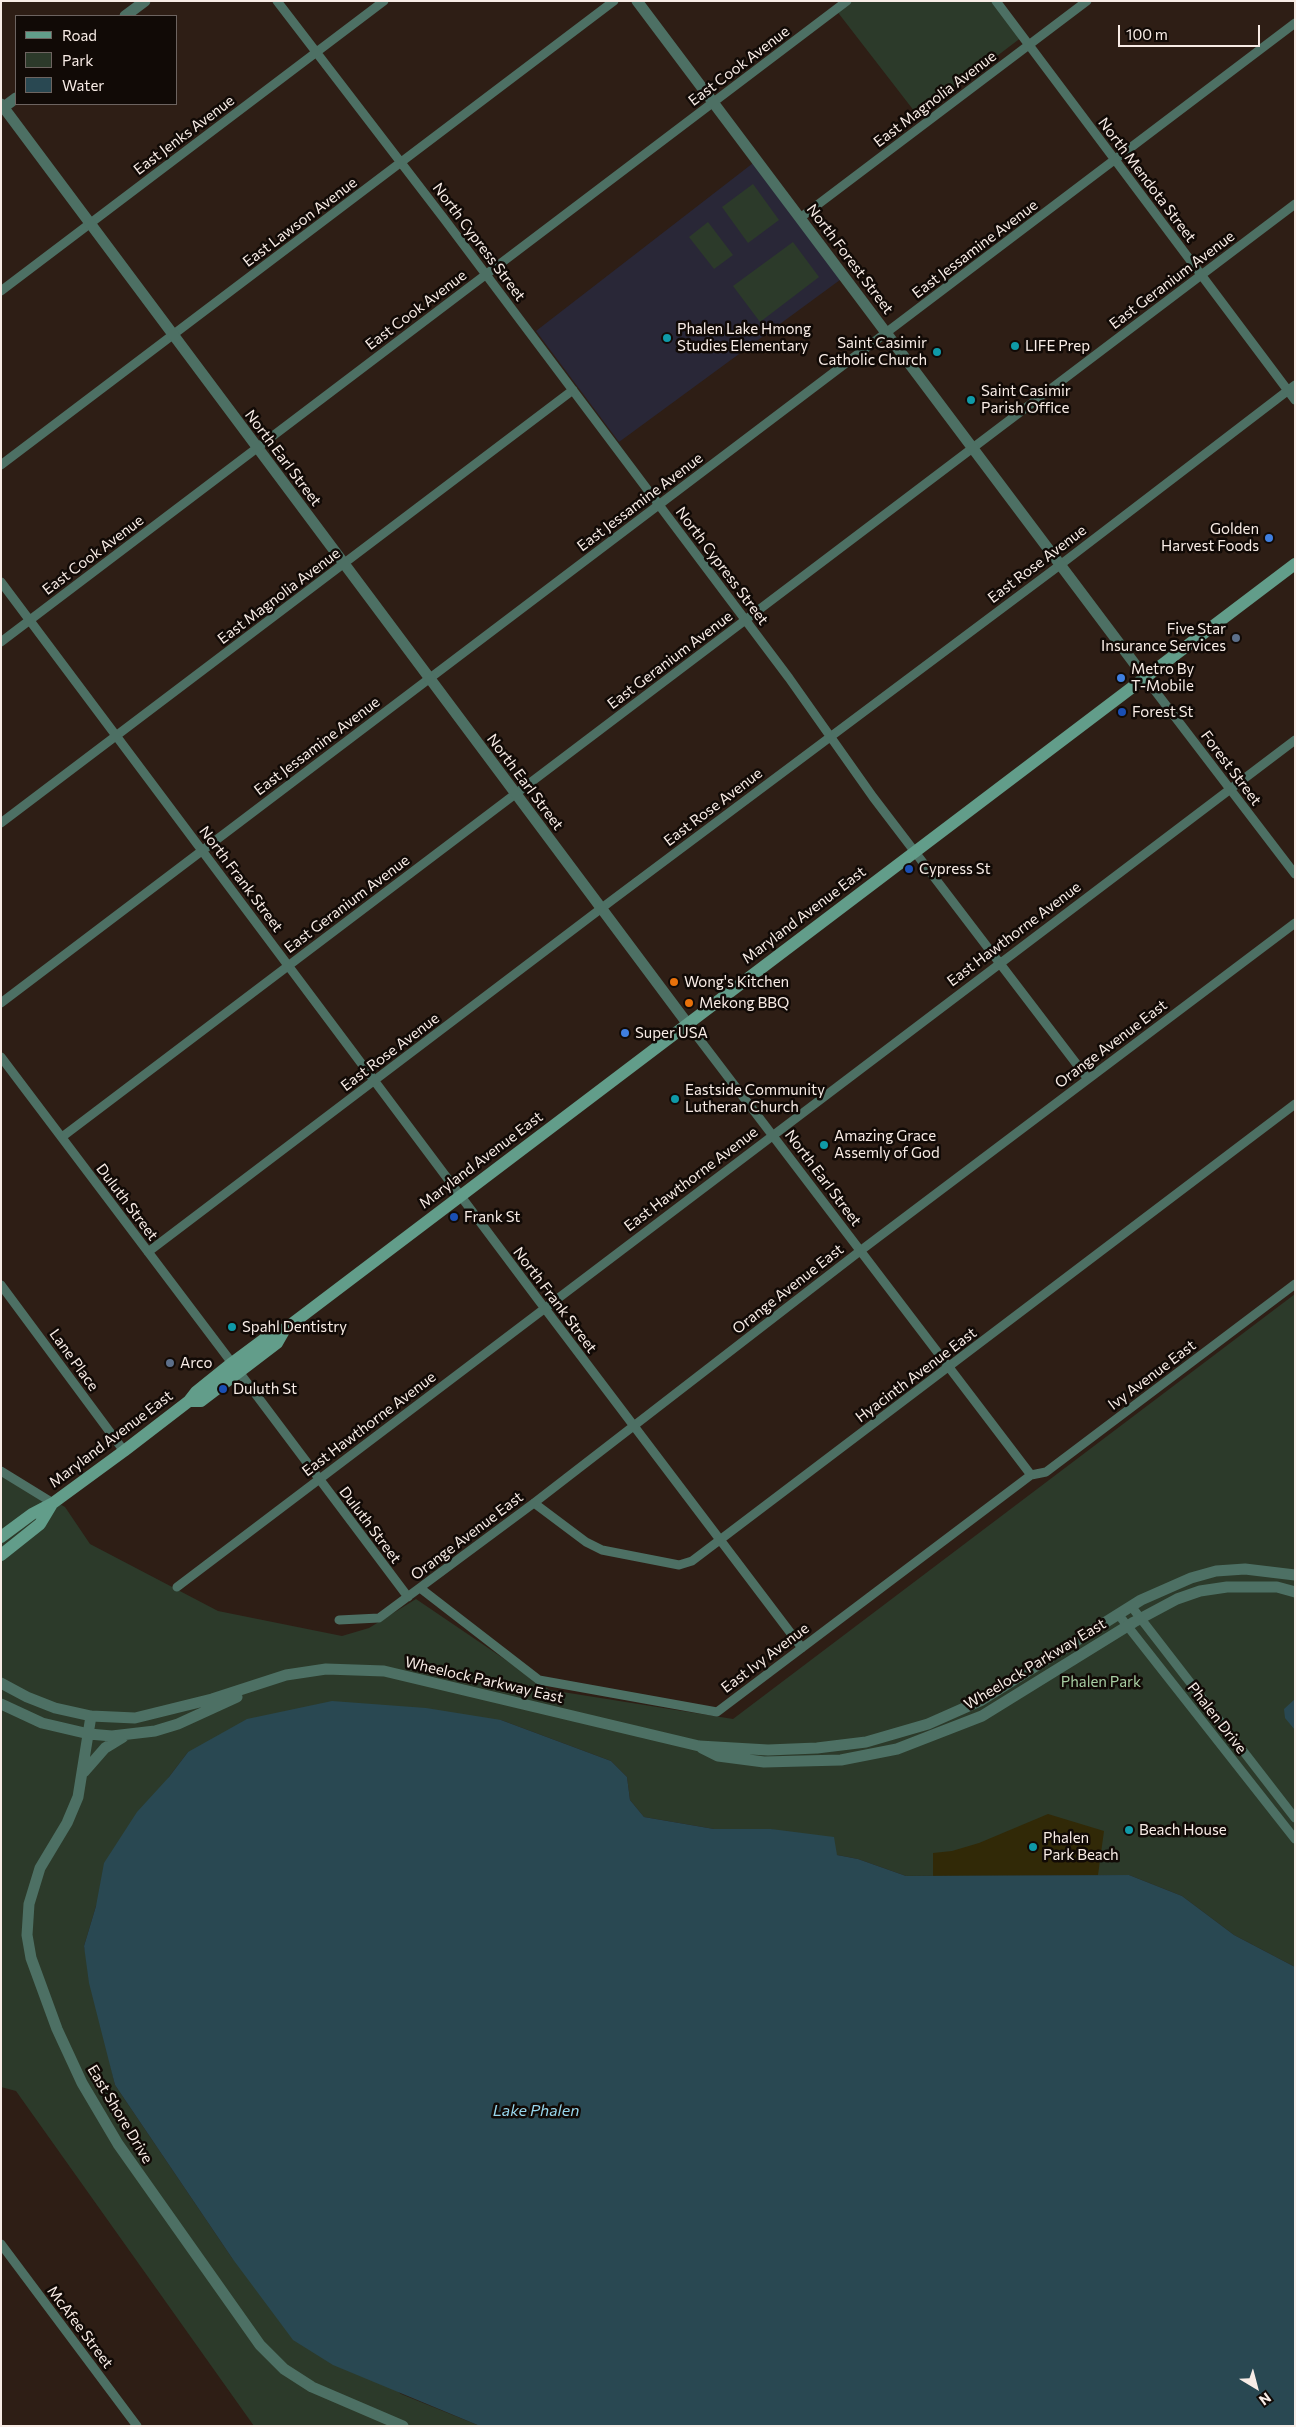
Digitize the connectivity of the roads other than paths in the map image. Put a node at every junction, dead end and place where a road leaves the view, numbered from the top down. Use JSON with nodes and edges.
{"nodes":[{"id":1,"x":145,"y":1,"type":"edge"},
{"id":2,"x":277,"y":1,"type":"edge"},
{"id":3,"x":384,"y":1,"type":"edge"},
{"id":4,"x":614,"y":1,"type":"edge"},
{"id":5,"x":637,"y":1,"type":"edge"},
{"id":6,"x":847,"y":1,"type":"edge"},
{"id":7,"x":996,"y":1,"type":"edge"},
{"id":8,"x":1087,"y":1,"type":"edge"},
{"id":9,"x":126,"y":15,"type":"edge"},
{"id":10,"x":1295,"y":23,"type":"edge"},
{"id":11,"x":1029,"y":45,"type":"junction"},
{"id":12,"x":316,"y":53,"type":"junction"},
{"id":13,"x":15,"y":99,"type":"edge"},
{"id":14,"x":713,"y":102,"type":"junction"},
{"id":15,"x":2,"y":106,"type":"edge"},
{"id":16,"x":1115,"y":160,"type":"junction"},
{"id":17,"x":402,"y":162,"type":"junction"},
{"id":18,"x":1295,"y":204,"type":"edge"},
{"id":19,"x":800,"y":218,"type":"junction"},
{"id":20,"x":90,"y":224,"type":"junction"},
{"id":21,"x":486,"y":274,"type":"junction"},
{"id":22,"x":1201,"y":275,"type":"junction"},
{"id":23,"x":1,"y":291,"type":"edge"},
{"id":24,"x":887,"y":334,"type":"junction"},
{"id":25,"x":172,"y":335,"type":"junction"},
{"id":26,"x":1291,"y":388,"type":"edge"},
{"id":27,"x":573,"y":390,"type":"junction"},
{"id":28,"x":1295,"y":400,"type":"edge"},
{"id":29,"x":258,"y":448,"type":"junction"},
{"id":30,"x":973,"y":449,"type":"junction"},
{"id":31,"x":1,"y":464,"type":"edge"},
{"id":32,"x":659,"y":505,"type":"junction"},
{"id":33,"x":344,"y":564,"type":"junction"},
{"id":34,"x":1295,"y":564,"type":"edge"},
{"id":35,"x":1060,"y":565,"type":"junction"},
{"id":36,"x":1,"y":582,"type":"edge"},
{"id":37,"x":30,"y":620,"type":"junction"},
{"id":38,"x":745,"y":620,"type":"junction"},
{"id":39,"x":1,"y":642,"type":"edge"},
{"id":40,"x":429,"y":678,"type":"junction"},
{"id":41,"x":1146,"y":679,"type":"junction"},
{"id":42,"x":116,"y":736,"type":"junction"},
{"id":43,"x":830,"y":737,"type":"junction"},
{"id":44,"x":1295,"y":740,"type":"edge"},
{"id":45,"x":1229,"y":789,"type":"junction"},
{"id":46,"x":515,"y":795,"type":"junction"},
{"id":47,"x":1,"y":823,"type":"edge"},
{"id":48,"x":202,"y":850,"type":"junction"},
{"id":49,"x":915,"y":852,"type":"junction"},
{"id":50,"x":1295,"y":874,"type":"edge"},
{"id":51,"x":601,"y":908,"type":"junction"},
{"id":52,"x":1295,"y":923,"type":"edge"},
{"id":53,"x":999,"y":963,"type":"junction"},
{"id":54,"x":288,"y":966,"type":"junction"},
{"id":55,"x":1,"y":1002,"type":"edge"},
{"id":56,"x":688,"y":1023,"type":"junction"},
{"id":57,"x":1,"y":1057,"type":"edge"},
{"id":58,"x":1088,"y":1079,"type":"junction"},
{"id":59,"x":374,"y":1081,"type":"junction"},
{"id":60,"x":1295,"y":1104,"type":"edge"},
{"id":61,"x":772,"y":1135,"type":"junction"},
{"id":62,"x":62,"y":1137,"type":"junction"},
{"id":63,"x":460,"y":1196,"type":"junction"},
{"id":64,"x":860,"y":1251,"type":"junction"},
{"id":65,"x":148,"y":1252,"type":"junction"},
{"id":66,"x":1295,"y":1284,"type":"edge"},
{"id":67,"x":1,"y":1285,"type":"edge"},
{"id":68,"x":545,"y":1309,"type":"junction"},
{"id":69,"x":235,"y":1367,"type":"junction"},
{"id":70,"x":949,"y":1367,"type":"junction"},
{"id":71,"x":634,"y":1427,"type":"junction"},
{"id":72,"x":124,"y":1451,"type":"junction"},
{"id":73,"x":1,"y":1471,"type":"edge"},
{"id":74,"x":1031,"y":1475,"type":"junction"},
{"id":75,"x":319,"y":1480,"type":"junction"},
{"id":76,"x":1022,"y":1481,"type":"joint"},
{"id":77,"x":54,"y":1503,"type":"junction"},
{"id":78,"x":534,"y":1503,"type":"junction"},
{"id":79,"x":1,"y":1536,"type":"edge"},
{"id":80,"x":720,"y":1540,"type":"junction"},
{"id":81,"x":1,"y":1555,"type":"edge"},
{"id":82,"x":1295,"y":1575,"type":"edge"},
{"id":83,"x":177,"y":1587,"type":"dead end"},
{"id":84,"x":420,"y":1588,"type":"junction"},
{"id":85,"x":1295,"y":1592,"type":"edge"},
{"id":86,"x":408,"y":1597,"type":"junction"},
{"id":87,"x":1132,"y":1606,"type":"junction"},
{"id":88,"x":1118,"y":1614,"type":"junction"},
{"id":89,"x":1141,"y":1618,"type":"junction"},
{"id":90,"x":339,"y":1620,"type":"dead end"},
{"id":91,"x":1128,"y":1626,"type":"junction"},
{"id":92,"x":802,"y":1648,"type":"junction"},
{"id":93,"x":1,"y":1683,"type":"edge"},
{"id":94,"x":260,"y":1684,"type":"junction"},
{"id":95,"x":1,"y":1704,"type":"edge"},
{"id":96,"x":91,"y":1716,"type":"junction"},
{"id":97,"x":89,"y":1734,"type":"junction"},
{"id":98,"x":127,"y":1736,"type":"junction"},
{"id":99,"x":699,"y":1746,"type":"junction"},
{"id":100,"x":84,"y":1772,"type":"junction"},
{"id":101,"x":1295,"y":1818,"type":"edge"},
{"id":102,"x":1295,"y":1839,"type":"edge"},
{"id":103,"x":1,"y":2244,"type":"edge"},
{"id":104,"x":137,"y":2426,"type":"edge"},
{"id":105,"x":403,"y":2426,"type":"edge"}],
"edges":[{"from":1,"to":9,"type":"street"},
{"from":2,"to":12,"type":"street","name":"North Cypress Street"},
{"from":3,"to":12,"type":"street","name":"East Jenks Avenue"},
{"from":4,"to":17,"type":"street","name":"East Lawson Avenue"},
{"from":5,"to":14,"type":"street","name":"North Forest Street"},
{"from":6,"to":14,"type":"street","name":"East Cook Avenue"},
{"from":7,"to":11,"type":"street","name":"North Mendota Street"},
{"from":8,"to":11,"type":"street","name":"East Magnolia Avenue"},
{"from":10,"to":16,"type":"street","name":"East Jessamine Avenue"},
{"from":11,"to":16,"type":"street","name":"North Mendota Street"},
{"from":11,"to":19,"type":"street","name":"East Magnolia Avenue"},
{"from":12,"to":17,"type":"street","name":"North Cypress Street"},
{"from":12,"to":20,"type":"street","name":"East Jenks Avenue"},
{"from":13,"to":15,"type":"street"},
{"from":14,"to":19,"type":"street","name":"North Forest Street"},
{"from":14,"to":21,"type":"street","name":"East Cook Avenue"},
{"from":15,"to":20,"type":"street","name":"North Earl Street"},
{"from":16,"to":22,"type":"street","name":"North Mendota Street"},
{"from":16,"to":24,"type":"street","name":"East Jessamine Avenue"},
{"from":17,"to":21,"type":"street","name":"North Cypress Street"},
{"from":17,"to":25,"type":"street","name":"East Lawson Avenue"},
{"from":18,"to":22,"type":"street","name":"East Geranium Avenue"},
{"from":19,"to":24,"type":"street","name":"North Forest Street"},
{"from":20,"to":23,"type":"street","name":"East Jenks Avenue"},
{"from":20,"to":25,"type":"street","name":"North Earl Street"},
{"from":21,"to":27,"type":"street","name":"North Cypress Street"},
{"from":21,"to":29,"type":"street","name":"East Cook Avenue"},
{"from":22,"to":26,"type":"street","name":"North Mendota Street"},
{"from":22,"to":30,"type":"street","name":"East Geranium Avenue"},
{"from":24,"to":30,"type":"street","name":"North Forest Street"},
{"from":24,"to":32,"type":"street","name":"East Jessamine Avenue"},
{"from":25,"to":29,"type":"street","name":"North Earl Street"},
{"from":25,"to":31,"type":"street","name":"East Lawson Avenue"},
{"from":26,"to":28,"type":"street","name":"North Mendota Street"},
{"from":26,"to":35,"type":"street","name":"East Rose Avenue"},
{"from":27,"to":32,"type":"street","name":"North Cypress Street"},
{"from":27,"to":33,"type":"street","name":"East Magnolia Avenue"},
{"from":29,"to":33,"type":"street","name":"North Earl Street"},
{"from":29,"to":37,"type":"street","name":"East Cook Avenue"},
{"from":30,"to":35,"type":"street","name":"North Forest Street"},
{"from":30,"to":38,"type":"street","name":"East Geranium Avenue"},
{"from":32,"to":38,"type":"street","name":"North Cypress Street"},
{"from":32,"to":40,"type":"street","name":"East Jessamine Avenue"},
{"from":33,"to":40,"type":"street","name":"North Earl Street"},
{"from":33,"to":42,"type":"street","name":"East Magnolia Avenue"},
{"from":34,"to":41,"type":"main road","name":"Maryland Avenue East"},
{"from":35,"to":41,"type":"street","name":"North Forest Street"},
{"from":35,"to":43,"type":"street","name":"East Rose Avenue"},
{"from":36,"to":37,"type":"street","name":"North Frank Street"},
{"from":37,"to":39,"type":"street","name":"East Cook Avenue"},
{"from":37,"to":42,"type":"street","name":"North Frank Street"},
{"from":38,"to":43,"type":"street","name":"North Cypress Street"},
{"from":38,"to":46,"type":"street","name":"East Geranium Avenue"},
{"from":40,"to":46,"type":"street","name":"North Earl Street"},
{"from":40,"to":48,"type":"street","name":"East Jessamine Avenue"},
{"from":41,"to":45,"type":"street","name":"Forest Street"},
{"from":41,"to":49,"type":"main road","name":"Maryland Avenue East"},
{"from":42,"to":47,"type":"street","name":"East Magnolia Avenue"},
{"from":42,"to":48,"type":"street","name":"North Frank Street"},
{"from":43,"to":49,"type":"street","name":"North Cypress Street"},
{"from":43,"to":51,"type":"street","name":"East Rose Avenue"},
{"from":44,"to":45,"type":"street","name":"East Hawthorne Avenue"},
{"from":45,"to":50,"type":"street","name":"Forest Street"},
{"from":45,"to":53,"type":"street","name":"East Hawthorne Avenue"},
{"from":46,"to":51,"type":"street","name":"North Earl Street"},
{"from":46,"to":54,"type":"street","name":"East Geranium Avenue"},
{"from":48,"to":54,"type":"street","name":"North Frank Street"},
{"from":48,"to":55,"type":"street","name":"East Jessamine Avenue"},
{"from":49,"to":53,"type":"street","name":"North Cypress Street"},
{"from":49,"to":56,"type":"main road","name":"Maryland Avenue East"},
{"from":51,"to":56,"type":"street","name":"North Earl Street"},
{"from":51,"to":59,"type":"street","name":"East Rose Avenue"},
{"from":52,"to":58,"type":"street","name":"Orange Avenue East"},
{"from":53,"to":58,"type":"street","name":"North Cypress Street"},
{"from":53,"to":61,"type":"street","name":"East Hawthorne Avenue"},
{"from":54,"to":59,"type":"street","name":"North Frank Street"},
{"from":54,"to":62,"type":"street","name":"East Geranium Avenue"},
{"from":56,"to":61,"type":"street","name":"North Earl Street"},
{"from":56,"to":63,"type":"main road","name":"Maryland Avenue East"},
{"from":57,"to":62,"type":"street","name":"Duluth Street"},
{"from":58,"to":64,"type":"street","name":"Orange Avenue East"},
{"from":59,"to":63,"type":"street","name":"North Frank Street"},
{"from":59,"to":65,"type":"street","name":"East Rose Avenue"},
{"from":60,"to":70,"type":"street","name":"Hyacinth Avenue East"},
{"from":61,"to":64,"type":"street","name":"North Earl Street"},
{"from":61,"to":68,"type":"street","name":"East Hawthorne Avenue"},
{"from":62,"to":65,"type":"street","name":"Duluth Street"},
{"from":63,"to":68,"type":"street","name":"North Frank Street"},
{"from":63,"to":69,"type":"main road","name":"Maryland Avenue East"},
{"from":64,"to":70,"type":"street","name":"North Earl Street"},
{"from":64,"to":71,"type":"street","name":"Orange Avenue East"},
{"from":65,"to":69,"type":"street","name":"Duluth Street"},
{"from":66,"to":74,"type":"street","name":"Ivy Avenue East"},
{"from":67,"to":72,"type":"street","name":"Lane Place"},
{"from":68,"to":71,"type":"street","name":"North Frank Street"},
{"from":68,"to":75,"type":"street","name":"East Hawthorne Avenue"},
{"from":69,"to":72,"type":"main road","name":"Maryland Avenue East"},
{"from":69,"to":75,"type":"street","name":"Duluth Street"},
{"from":70,"to":74,"type":"street","name":"North Earl Street"},
{"from":70,"to":80,"type":"street","name":"Hyacinth Avenue East"},
{"from":71,"to":78,"type":"street","name":"Orange Avenue East"},
{"from":71,"to":80,"type":"street","name":"North Frank Street"},
{"from":72,"to":77,"type":"main road","name":"Maryland Avenue East"},
{"from":73,"to":77,"type":"street"},
{"from":74,"to":76,"type":"street","name":"Ivy Avenue East"},
{"from":75,"to":83,"type":"street","name":"East Hawthorne Avenue"},
{"from":75,"to":86,"type":"street","name":"Duluth Street"},
{"from":76,"to":92,"type":"street","name":"East Ivy Avenue"},
{"from":77,"to":79,"type":"main road","name":"Maryland Avenue East"},
{"from":77,"to":81,"type":"main road","name":"Maryland Avenue East"},
{"from":78,"to":80,"type":"street","name":"Hyacinth Avenue East"},
{"from":78,"to":84,"type":"street","name":"Orange Avenue East"},
{"from":80,"to":92,"type":"street","name":"North Frank Street"},
{"from":82,"to":87,"type":"street","name":"Wheelock Parkway East"},
{"from":84,"to":86,"type":"street","name":"Orange Avenue East"},
{"from":84,"to":92,"type":"street","name":"East Ivy Avenue"},
{"from":85,"to":89,"type":"street","name":"Wheelock Parkway East"},
{"from":86,"to":90,"type":"street","name":"Orange Avenue East"},
{"from":87,"to":88,"type":"street","name":"Wheelock Parkway East"},
{"from":87,"to":89,"type":"street","name":"Phalen Drive"},
{"from":88,"to":91,"type":"street","name":"Phalen Drive"},
{"from":88,"to":99,"type":"street","name":"Wheelock Parkway East"},
{"from":89,"to":91,"type":"street","name":"Wheelock Parkway East"},
{"from":89,"to":101,"type":"street","name":"Phalen Drive"},
{"from":91,"to":99,"type":"street","name":"Wheelock Parkway East"},
{"from":91,"to":102,"type":"street","name":"Phalen Drive"},
{"from":93,"to":96,"type":"street","name":"Wheelock Parkway East"},
{"from":94,"to":96,"type":"street","name":"Wheelock Parkway East"},
{"from":94,"to":98,"type":"street","name":"Wheelock Parkway East"},
{"from":94,"to":99,"type":"street","name":"Wheelock Parkway East"},
{"from":95,"to":97,"type":"street","name":"Wheelock Parkway East"},
{"from":96,"to":97,"type":"street","name":"East Shore Drive"},
{"from":97,"to":98,"type":"street","name":"Wheelock Parkway East"},
{"from":97,"to":100,"type":"street","name":"East Shore Drive"},
{"from":98,"to":100,"type":"street"},
{"from":100,"to":105,"type":"street","name":"East Shore Drive"},
{"from":103,"to":104,"type":"street","name":"McAfee Street"}]}
